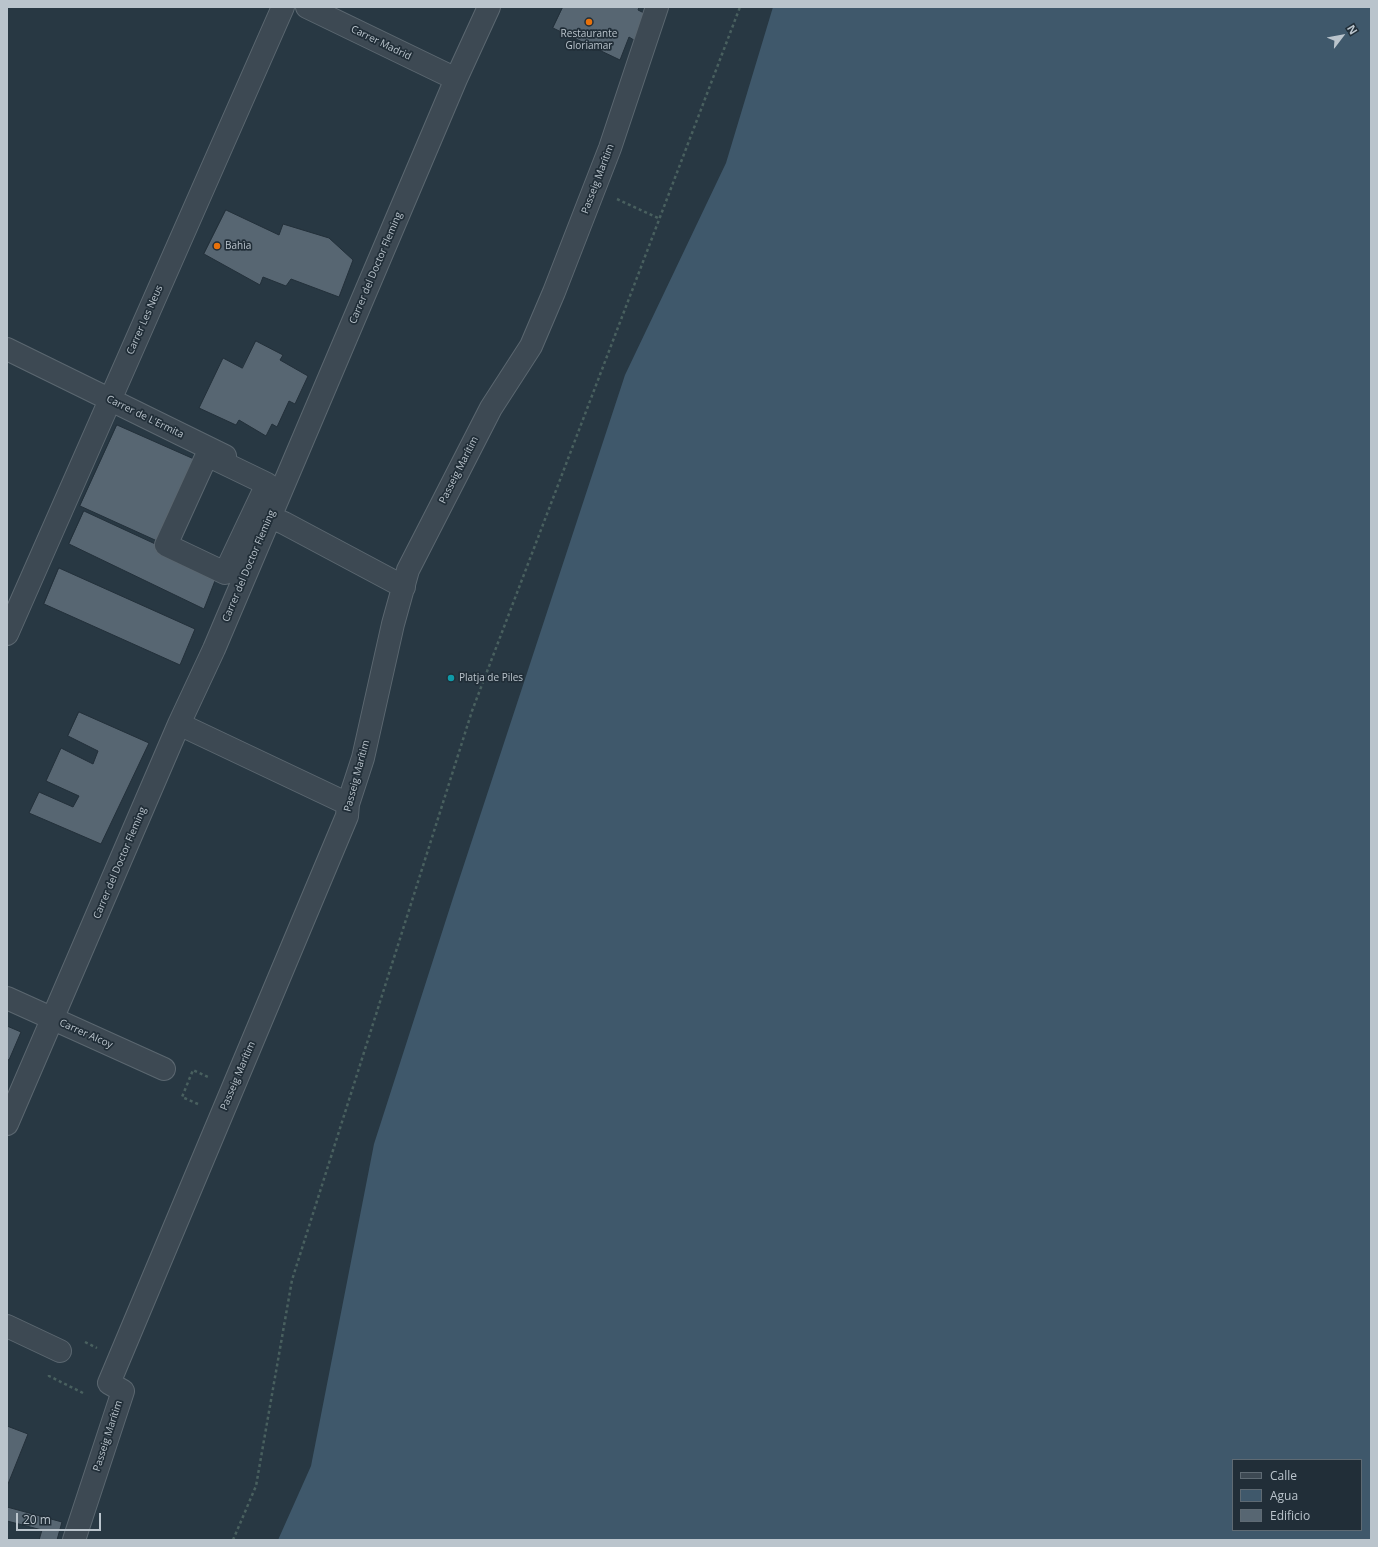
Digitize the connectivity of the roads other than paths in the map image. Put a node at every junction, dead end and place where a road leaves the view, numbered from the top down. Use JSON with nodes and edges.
{"nodes":[{"id":1,"x":283,"y":7,"type":"edge"},
{"id":2,"x":307,"y":7,"type":"edge"},
{"id":3,"x":488,"y":7,"type":"edge"},
{"id":4,"x":658,"y":7,"type":"edge"},
{"id":5,"x":456,"y":79,"type":"junction"},
{"id":6,"x":7,"y":349,"type":"edge"},
{"id":7,"x":109,"y":400,"type":"junction"},
{"id":8,"x":284,"y":485,"type":"junction"},
{"id":9,"x":270,"y":517,"type":"junction"},
{"id":10,"x":166,"y":546,"type":"joint"},
{"id":11,"x":404,"y":587,"type":"junction"},
{"id":12,"x":7,"y":634,"type":"edge"},
{"id":13,"x":179,"y":724,"type":"junction"},
{"id":14,"x":348,"y":804,"type":"junction"},
{"id":15,"x":7,"y":998,"type":"edge"},
{"id":16,"x":53,"y":1019,"type":"junction"},
{"id":17,"x":164,"y":1069,"type":"dead end"},
{"id":18,"x":7,"y":1124,"type":"edge"},
{"id":19,"x":7,"y":1326,"type":"edge"},
{"id":20,"x":60,"y":1351,"type":"road end"},
{"id":21,"x":74,"y":1540,"type":"edge"}],
"edges":[{"from":1,"to":7,"type":"street","name":"Carrer Les Neus"},
{"from":2,"to":5,"type":"street","name":"Carrer Madrid"},
{"from":3,"to":5,"type":"street","name":"Carrer del Doctor Fleming"},
{"from":4,"to":11,"type":"street","name":"Passeig Marítim"},
{"from":5,"to":8,"type":"street","name":"Carrer del Doctor Fleming"},
{"from":6,"to":7,"type":"street","name":"Carrer de L'Ermita"},
{"from":7,"to":8,"type":"street","name":"Carrer de L'Ermita"},
{"from":7,"to":12,"type":"street","name":"Carrer Les Neus"},
{"from":8,"to":9,"type":"street","name":"Carrer del Doctor Fleming"},
{"from":9,"to":11,"type":"street"},
{"from":9,"to":13,"type":"street","name":"Carrer del Doctor Fleming"},
{"from":10,"to":10,"type":"street"},
{"from":11,"to":14,"type":"street","name":"Passeig Marítim"},
{"from":13,"to":14,"type":"street"},
{"from":13,"to":16,"type":"street","name":"Carrer del Doctor Fleming"},
{"from":14,"to":21,"type":"street","name":"Passeig Marítim"},
{"from":15,"to":16,"type":"street","name":"Carrer Alcoy"},
{"from":16,"to":17,"type":"street","name":"Carrer Alcoy"},
{"from":16,"to":18,"type":"street","name":"Carrer del Doctor Fleming"},
{"from":19,"to":20,"type":"street"}]}
